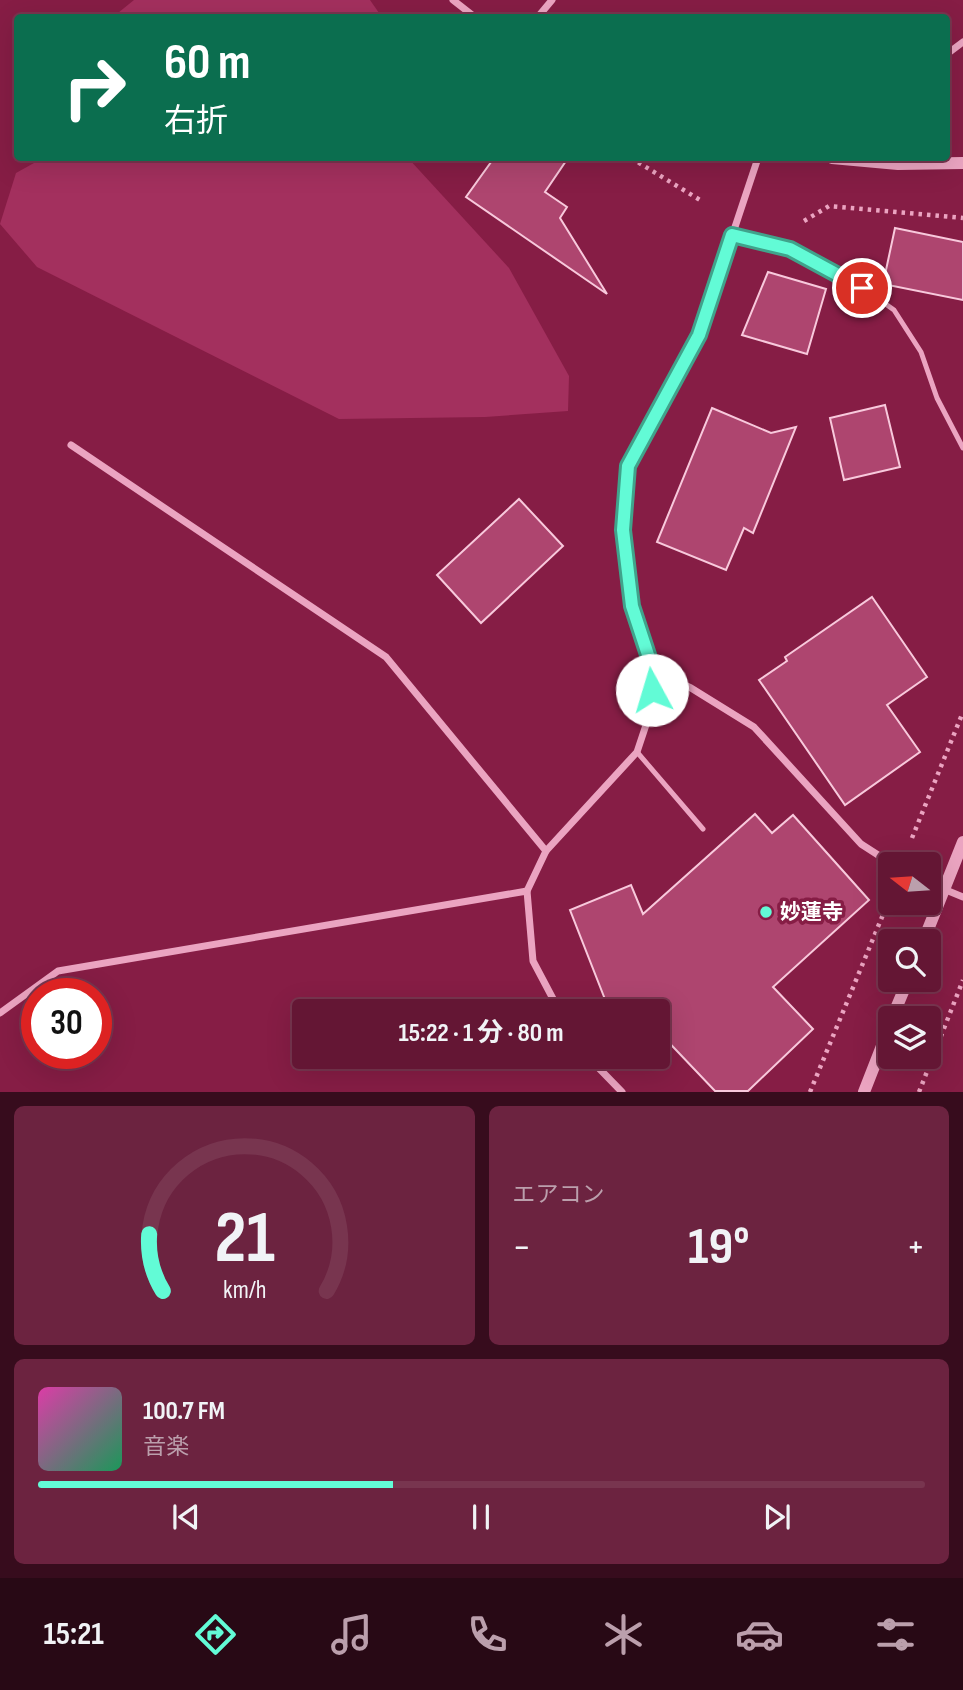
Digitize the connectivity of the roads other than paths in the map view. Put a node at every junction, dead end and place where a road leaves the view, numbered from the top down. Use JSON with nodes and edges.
{"nodes":[{"id":1,"x":453,"y":0,"type":"edge"},
{"id":2,"x":552,"y":0,"type":"edge"},
{"id":3,"x":471,"y":14,"type":"edge"},
{"id":4,"x":540,"y":14,"type":"edge"},
{"id":5,"x":757,"y":161,"type":"edge"},
{"id":6,"x":898,"y":161,"type":"edge"},
{"id":7,"x":963,"y":163,"type":"edge"},
{"id":8,"x":732,"y":235,"type":"junction"},
{"id":9,"x":71,"y":445,"type":"dead end"},
{"id":10,"x":963,"y":447,"type":"edge"},
{"id":11,"x":653,"y":670,"type":"junction"},
{"id":12,"x":637,"y":752,"type":"junction"},
{"id":13,"x":703,"y":829,"type":"dead end"},
{"id":14,"x":963,"y":842,"type":"edge"},
{"id":15,"x":546,"y":851,"type":"junction"},
{"id":16,"x":878,"y":855,"type":"edge"},
{"id":17,"x":944,"y":889,"type":"junction"},
{"id":18,"x":527,"y":891,"type":"junction"},
{"id":19,"x":963,"y":897,"type":"edge"},
{"id":20,"x":928,"y":929,"type":"edge"},
{"id":21,"x":553,"y":999,"type":"edge"},
{"id":22,"x":0,"y":1013,"type":"edge"},
{"id":23,"x":878,"y":1055,"type":"edge"},
{"id":24,"x":600,"y":1069,"type":"edge"},
{"id":25,"x":622,"y":1091,"type":"edge"},
{"id":26,"x":863,"y":1091,"type":"edge"}],
"edges":[{"from":1,"to":3,"type":"street"},
{"from":2,"to":4,"type":"street"},
{"from":5,"to":8,"type":"street"},
{"from":6,"to":7,"type":"street"},
{"from":8,"to":10,"type":"lane"},
{"from":8,"to":11,"type":"street"},
{"from":9,"to":15,"type":"street"},
{"from":11,"to":12,"type":"street"},
{"from":11,"to":16,"type":"street"},
{"from":12,"to":13,"type":"lane"},
{"from":12,"to":15,"type":"street"},
{"from":14,"to":17,"type":"street"},
{"from":15,"to":18,"type":"street"},
{"from":17,"to":19,"type":"street"},
{"from":17,"to":20,"type":"street"},
{"from":18,"to":21,"type":"street"},
{"from":18,"to":22,"type":"street"},
{"from":23,"to":26,"type":"street"},
{"from":24,"to":25,"type":"street"}]}
